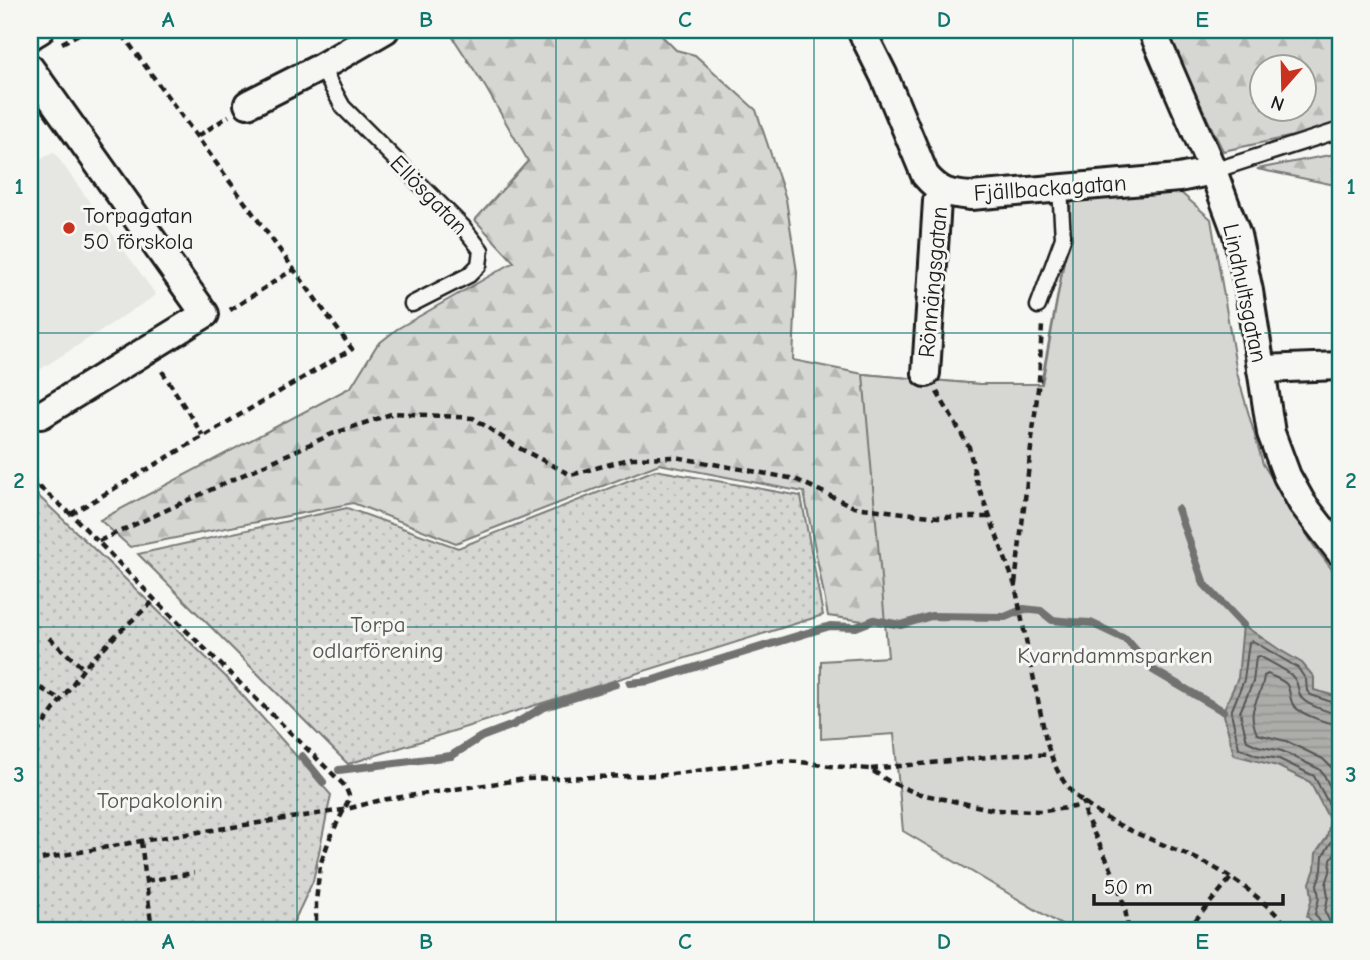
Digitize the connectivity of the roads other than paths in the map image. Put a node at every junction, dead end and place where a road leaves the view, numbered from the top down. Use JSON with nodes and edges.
{"nodes":[{"id":1,"x":40,"y":30,"type":"edge"},
{"id":2,"x":384,"y":30,"type":"edge"},
{"id":3,"x":861,"y":30,"type":"edge"},
{"id":4,"x":1152,"y":30,"type":"edge"},
{"id":5,"x":30,"y":36,"type":"edge"},
{"id":6,"x":321,"y":67,"type":"junction"},
{"id":7,"x":32,"y":76,"type":"edge"},
{"id":8,"x":248,"y":104,"type":"road end"},
{"id":9,"x":1340,"y":131,"type":"edge"},
{"id":10,"x":1213,"y":171,"type":"junction"},
{"id":11,"x":1060,"y":188,"type":"junction"},
{"id":12,"x":942,"y":191,"type":"junction"},
{"id":13,"x":412,"y":304,"type":"dead end"},
{"id":14,"x":1038,"y":306,"type":"road end"},
{"id":15,"x":1340,"y":366,"type":"edge"},
{"id":16,"x":1261,"y":369,"type":"junction"},
{"id":17,"x":926,"y":373,"type":"road end"},
{"id":18,"x":41,"y":415,"type":"dead end"},
{"id":19,"x":1340,"y":552,"type":"edge"}],
"edges":[{"from":1,"to":5,"type":"street"},
{"from":2,"to":6,"type":"street"},
{"from":3,"to":12,"type":"street","name":"Fjällbackagatan"},
{"from":4,"to":10,"type":"street","name":"Lindhultsgatan"},
{"from":6,"to":8,"type":"street"},
{"from":6,"to":13,"type":"lane","name":"Ellösgatan"},
{"from":7,"to":18,"type":"street"},
{"from":9,"to":10,"type":"lane"},
{"from":10,"to":11,"type":"street","name":"Fjällbackagatan"},
{"from":10,"to":16,"type":"street","name":"Lindhultsgatan"},
{"from":11,"to":12,"type":"street","name":"Fjällbackagatan"},
{"from":11,"to":14,"type":"lane"},
{"from":12,"to":17,"type":"street","name":"Rönnängsgatan"},
{"from":15,"to":16,"type":"street"},
{"from":16,"to":19,"type":"street","name":"Lindhultsgatan"}]}
